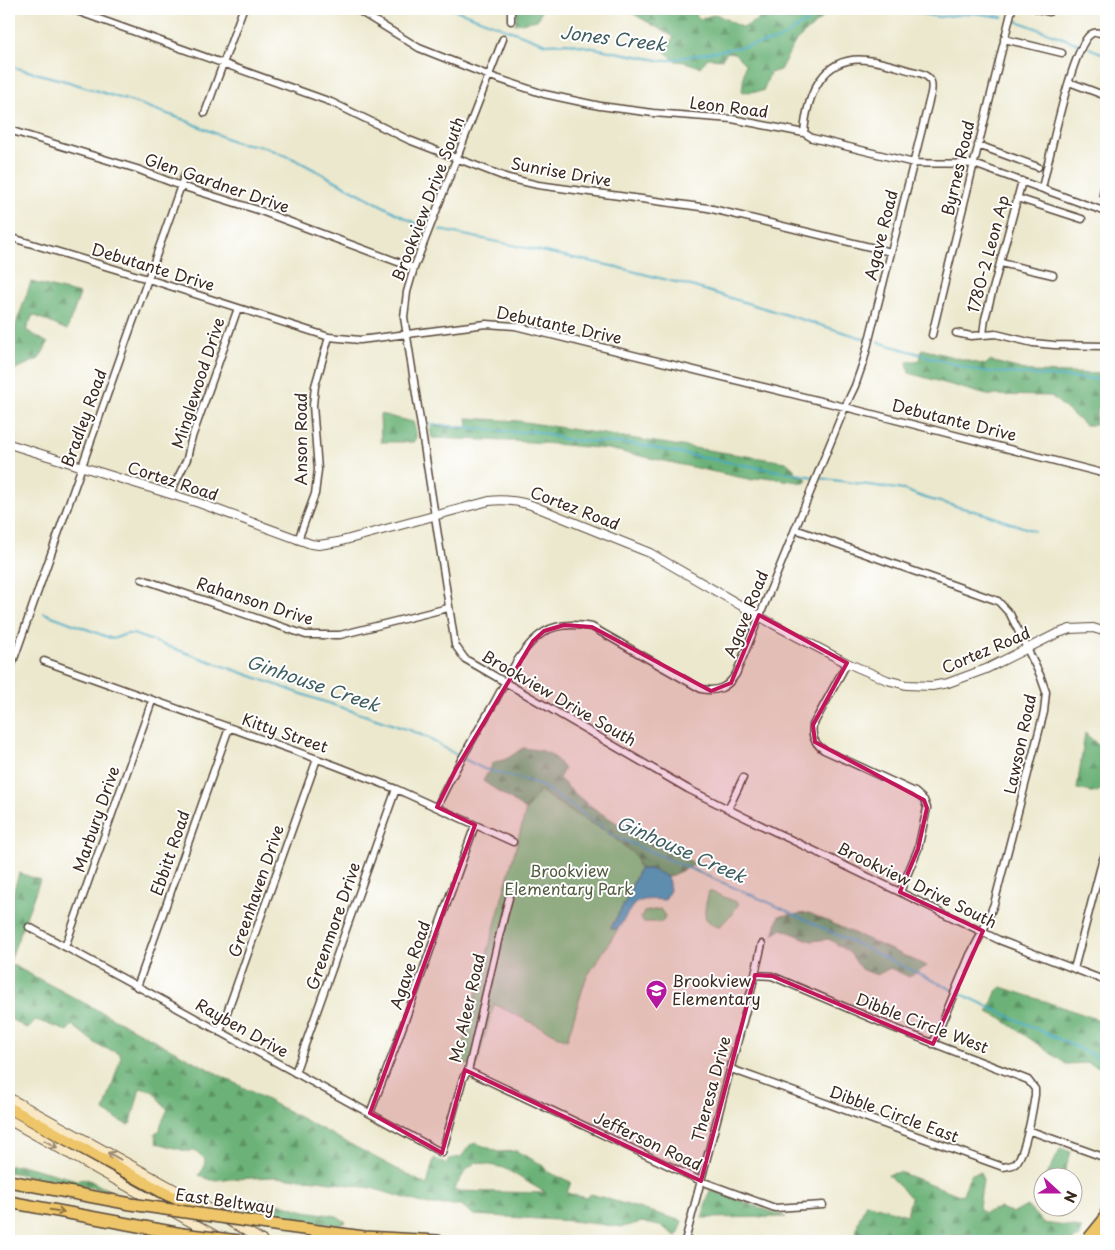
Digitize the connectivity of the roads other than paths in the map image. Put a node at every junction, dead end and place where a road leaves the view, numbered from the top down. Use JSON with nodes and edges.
{"nodes":[{"id":1,"x":71,"y":9,"type":"edge"},
{"id":2,"x":243,"y":9,"type":"edge"},
{"id":3,"x":356,"y":9,"type":"edge"},
{"id":4,"x":510,"y":9,"type":"edge"},
{"id":5,"x":1012,"y":9,"type":"edge"},
{"id":6,"x":1037,"y":9,"type":"edge"},
{"id":7,"x":1049,"y":12,"type":"dead end"},
{"id":8,"x":511,"y":21,"type":"dead end"},
{"id":9,"x":1106,"y":34,"type":"edge"},
{"id":10,"x":503,"y":39,"type":"dead end"},
{"id":11,"x":1004,"y":39,"type":"junction"},
{"id":12,"x":1062,"y":53,"type":"dead end"},
{"id":13,"x":224,"y":63,"type":"junction"},
{"id":14,"x":490,"y":76,"type":"junction"},
{"id":15,"x":1069,"y":82,"type":"junction"},
{"id":16,"x":1106,"y":96,"type":"edge"},
{"id":17,"x":206,"y":113,"type":"dead end"},
{"id":18,"x":9,"y":130,"type":"edge"},
{"id":19,"x":804,"y":133,"type":"junction"},
{"id":20,"x":978,"y":145,"type":"junction"},
{"id":21,"x":457,"y":160,"type":"junction"},
{"id":22,"x":914,"y":163,"type":"junction"},
{"id":23,"x":974,"y":164,"type":"junction"},
{"id":24,"x":1038,"y":167,"type":"dead end"},
{"id":25,"x":185,"y":174,"type":"dead end"},
{"id":26,"x":1106,"y":178,"type":"edge"},
{"id":27,"x":1022,"y":181,"type":"junction"},
{"id":28,"x":181,"y":186,"type":"junction"},
{"id":29,"x":1042,"y":188,"type":"junction"},
{"id":30,"x":1103,"y":194,"type":"dead end"},
{"id":31,"x":1017,"y":198,"type":"junction"},
{"id":32,"x":1106,"y":212,"type":"edge"},
{"id":33,"x":1082,"y":219,"type":"dead end"},
{"id":34,"x":9,"y":237,"type":"edge"},
{"id":35,"x":891,"y":252,"type":"junction"},
{"id":36,"x":1001,"y":263,"type":"junction"},
{"id":37,"x":414,"y":268,"type":"junction"},
{"id":38,"x":1053,"y":275,"type":"dead end"},
{"id":39,"x":148,"y":279,"type":"junction"},
{"id":40,"x":238,"y":308,"type":"junction"},
{"id":41,"x":956,"y":333,"type":"dead end"},
{"id":42,"x":407,"y":334,"type":"junction"},
{"id":43,"x":983,"y":334,"type":"junction"},
{"id":44,"x":932,"y":335,"type":"dead end"},
{"id":45,"x":329,"y":337,"type":"junction"},
{"id":46,"x":1106,"y":344,"type":"edge"},
{"id":47,"x":845,"y":407,"type":"junction"},
{"id":48,"x":9,"y":444,"type":"edge"},
{"id":49,"x":81,"y":467,"type":"junction"},
{"id":50,"x":1106,"y":474,"type":"edge"},
{"id":51,"x":170,"y":494,"type":"junction"},
{"id":52,"x":434,"y":516,"type":"junction"},
{"id":53,"x":795,"y":530,"type":"junction"},
{"id":54,"x":298,"y":540,"type":"junction"},
{"id":55,"x":142,"y":579,"type":"dead end"},
{"id":56,"x":448,"y":608,"type":"junction"},
{"id":57,"x":759,"y":615,"type":"junction"},
{"id":58,"x":1106,"y":632,"type":"edge"},
{"id":59,"x":1027,"y":649,"type":"junction"},
{"id":60,"x":44,"y":661,"type":"dead end"},
{"id":61,"x":847,"y":663,"type":"junction"},
{"id":62,"x":9,"y":673,"type":"edge"},
{"id":63,"x":505,"y":683,"type":"junction"},
{"id":64,"x":152,"y":701,"type":"junction"},
{"id":65,"x":229,"y":728,"type":"junction"},
{"id":66,"x":317,"y":759,"type":"junction"},
{"id":67,"x":743,"y":778,"type":"dead end"},
{"id":68,"x":396,"y":789,"type":"junction"},
{"id":69,"x":437,"y":807,"type":"junction"},
{"id":70,"x":728,"y":809,"type":"junction"},
{"id":71,"x":475,"y":825,"type":"junction"},
{"id":72,"x":513,"y":842,"type":"dead end"},
{"id":73,"x":1106,"y":852,"type":"edge"},
{"id":74,"x":900,"y":892,"type":"junction"},
{"id":75,"x":509,"y":898,"type":"dead end"},
{"id":76,"x":29,"y":926,"type":"dead end"},
{"id":77,"x":983,"y":931,"type":"junction"},
{"id":78,"x":762,"y":944,"type":"dead end"},
{"id":79,"x":65,"y":947,"type":"junction"},
{"id":80,"x":1074,"y":969,"type":"junction"},
{"id":81,"x":755,"y":975,"type":"junction"},
{"id":82,"x":1106,"y":981,"type":"edge"},
{"id":83,"x":137,"y":987,"type":"junction"},
{"id":84,"x":220,"y":1032,"type":"junction"},
{"id":85,"x":933,"y":1044,"type":"junction"},
{"id":86,"x":731,"y":1069,"type":"junction"},
{"id":87,"x":468,"y":1071,"type":"junction"},
{"id":88,"x":295,"y":1073,"type":"junction"},
{"id":89,"x":9,"y":1098,"type":"edge"},
{"id":90,"x":9,"y":1108,"type":"edge"},
{"id":91,"x":370,"y":1113,"type":"junction"},
{"id":92,"x":9,"y":1120,"type":"edge"},
{"id":93,"x":1028,"y":1130,"type":"junction"},
{"id":94,"x":442,"y":1152,"type":"joint"},
{"id":95,"x":1106,"y":1158,"type":"edge"},
{"id":96,"x":9,"y":1181,"type":"edge"},
{"id":97,"x":701,"y":1181,"type":"junction"},
{"id":98,"x":9,"y":1202,"type":"edge"},
{"id":99,"x":199,"y":1204,"type":"junction"},
{"id":100,"x":823,"y":1205,"type":"dead end"},
{"id":101,"x":1105,"y":1215,"type":"edge"},
{"id":102,"x":224,"y":1241,"type":"edge"},
{"id":103,"x":239,"y":1241,"type":"edge"},
{"id":104,"x":262,"y":1241,"type":"edge"},
{"id":105,"x":438,"y":1241,"type":"edge"},
{"id":106,"x":685,"y":1241,"type":"edge"},
{"id":107,"x":1087,"y":1241,"type":"edge"},
{"id":108,"x":1098,"y":1241,"type":"edge"}],
"edges":[{"from":1,"to":13,"type":"street","name":"Sunrise Drive"},
{"from":2,"to":13,"type":"street"},
{"from":3,"to":14,"type":"street","name":"Leon Road"},
{"from":4,"to":8,"type":"street"},
{"from":5,"to":11,"type":"street","name":"Byrnes Road"},
{"from":6,"to":7,"type":"street"},
{"from":9,"to":15,"type":"street"},
{"from":10,"to":14,"type":"street","name":"Brookview Drive South"},
{"from":11,"to":12,"type":"street"},
{"from":11,"to":20,"type":"street","name":"Byrnes Road"},
{"from":13,"to":17,"type":"street"},
{"from":13,"to":21,"type":"street","name":"Sunrise Drive"},
{"from":14,"to":19,"type":"street","name":"Leon Road"},
{"from":14,"to":21,"type":"street","name":"Brookview Drive South"},
{"from":15,"to":16,"type":"street"},
{"from":15,"to":29,"type":"street"},
{"from":18,"to":28,"type":"street","name":"Glen Gardner Drive"},
{"from":19,"to":22,"type":"street","name":"Leon Road"},
{"from":19,"to":22,"type":"street","name":"Agave Road"},
{"from":20,"to":23,"type":"street","name":"Byrnes Road"},
{"from":20,"to":24,"type":"street"},
{"from":21,"to":35,"type":"street","name":"Sunrise Drive"},
{"from":21,"to":37,"type":"street","name":"Brookview Drive South"},
{"from":22,"to":23,"type":"street","name":"Leon Road"},
{"from":22,"to":35,"type":"street","name":"Agave Road"},
{"from":23,"to":27,"type":"street","name":"Leon Road"},
{"from":23,"to":44,"type":"street","name":"Byrnes Road"},
{"from":25,"to":28,"type":"street","name":"Bradley Road"},
{"from":26,"to":30,"type":"street"},
{"from":27,"to":29,"type":"street","name":"Leon Road"},
{"from":27,"to":31,"type":"street","name":"1780-2 Leon Ap"},
{"from":28,"to":37,"type":"street","name":"Glen Gardner Drive"},
{"from":28,"to":39,"type":"street","name":"Bradley Road"},
{"from":29,"to":32,"type":"street","name":"Leon Road"},
{"from":31,"to":33,"type":"street"},
{"from":31,"to":36,"type":"street","name":"1780-2 Leon Ap"},
{"from":34,"to":39,"type":"street","name":"Debutante Drive"},
{"from":35,"to":47,"type":"street","name":"Agave Road"},
{"from":36,"to":38,"type":"street"},
{"from":36,"to":43,"type":"street","name":"1780-2 Leon Ap"},
{"from":37,"to":42,"type":"street","name":"Brookview Drive South"},
{"from":39,"to":40,"type":"street","name":"Debutante Drive"},
{"from":39,"to":49,"type":"street","name":"Bradley Road"},
{"from":40,"to":45,"type":"street","name":"Debutante Drive"},
{"from":40,"to":51,"type":"street","name":"Minglewood Drive"},
{"from":41,"to":43,"type":"street"},
{"from":42,"to":45,"type":"street","name":"Debutante Drive"},
{"from":42,"to":47,"type":"street","name":"Debutante Drive"},
{"from":42,"to":52,"type":"street","name":"Brookview Drive South"},
{"from":43,"to":46,"type":"street"},
{"from":45,"to":54,"type":"street","name":"Anson Road"},
{"from":47,"to":50,"type":"street","name":"Debutante Drive"},
{"from":47,"to":53,"type":"street","name":"Agave Road"},
{"from":48,"to":49,"type":"street","name":"Cortez Road"},
{"from":49,"to":51,"type":"street","name":"Cortez Road"},
{"from":49,"to":62,"type":"street","name":"Bradley Road"},
{"from":51,"to":54,"type":"street","name":"Cortez Road"},
{"from":52,"to":54,"type":"street","name":"Cortez Road"},
{"from":52,"to":56,"type":"street","name":"Brookview Drive South"},
{"from":52,"to":57,"type":"street","name":"Cortez Road"},
{"from":53,"to":57,"type":"street","name":"Agave Road"},
{"from":53,"to":59,"type":"street","name":"Lawson Road"},
{"from":55,"to":56,"type":"street","name":"Rahanson Drive"},
{"from":56,"to":63,"type":"street","name":"Brookview Drive South"},
{"from":57,"to":61,"type":"street","name":"Cortez Road"},
{"from":57,"to":63,"type":"street","name":"Agave Road"},
{"from":58,"to":59,"type":"street","name":"Cortez Road"},
{"from":59,"to":61,"type":"street","name":"Cortez Road"},
{"from":59,"to":77,"type":"street","name":"Lawson Road"},
{"from":60,"to":64,"type":"street","name":"Kitty Street"},
{"from":61,"to":74,"type":"street"},
{"from":63,"to":69,"type":"street","name":"Agave Road"},
{"from":63,"to":70,"type":"street","name":"Brookview Drive South"},
{"from":64,"to":65,"type":"street","name":"Kitty Street"},
{"from":64,"to":79,"type":"street","name":"Marbury Drive"},
{"from":65,"to":66,"type":"street","name":"Kitty Street"},
{"from":65,"to":83,"type":"street","name":"Ebbitt Road"},
{"from":66,"to":68,"type":"street","name":"Kitty Street"},
{"from":66,"to":84,"type":"street","name":"Greenhaven Drive"},
{"from":67,"to":70,"type":"street"},
{"from":68,"to":69,"type":"street","name":"Kitty Street"},
{"from":68,"to":88,"type":"street","name":"Greenmore Drive"},
{"from":69,"to":71,"type":"street","name":"Kitty Street"},
{"from":70,"to":74,"type":"street","name":"Brookview Drive South"},
{"from":71,"to":72,"type":"street","name":"Kitty Street"},
{"from":71,"to":91,"type":"street","name":"Agave Road"},
{"from":73,"to":80,"type":"street"},
{"from":74,"to":77,"type":"street","name":"Brookview Drive South"},
{"from":75,"to":87,"type":"street","name":"Mc Aleer Road"},
{"from":76,"to":79,"type":"street","name":"Rayben Drive"},
{"from":77,"to":80,"type":"street","name":"Brookview Drive South"},
{"from":77,"to":85,"type":"street","name":"Lawson Road"},
{"from":78,"to":81,"type":"street","name":"Theresa Drive"},
{"from":79,"to":83,"type":"street","name":"Rayben Drive"},
{"from":80,"to":82,"type":"street","name":"Brookview Drive South"},
{"from":81,"to":85,"type":"street","name":"Dibble Circle West"},
{"from":81,"to":86,"type":"street","name":"Theresa Drive"},
{"from":83,"to":84,"type":"street","name":"Rayben Drive"},
{"from":84,"to":88,"type":"street","name":"Rayben Drive"},
{"from":85,"to":93,"type":"street","name":"Dibble Circle West"},
{"from":86,"to":93,"type":"street","name":"Dibble Circle East"},
{"from":86,"to":97,"type":"street","name":"Theresa Drive"},
{"from":87,"to":94,"type":"street","name":"Mc Aleer Road"},
{"from":87,"to":97,"type":"street","name":"Jefferson Road"},
{"from":88,"to":91,"type":"street","name":"Rayben Drive"},
{"from":99,"to":89,"type":"main road","one_way":true},
{"from":90,"to":99,"type":"highway"},
{"from":91,"to":94,"type":"street","name":"Rayben Drive"},
{"from":92,"to":102,"type":"main road","one_way":true},
{"from":93,"to":95,"type":"street"},
{"from":96,"to":105,"type":"highway","name":"East Beltway","bridge":true},
{"from":97,"to":100,"type":"street","name":"Jefferson Road"},
{"from":97,"to":106,"type":"street","name":"Theresa Drive"},
{"from":98,"to":103,"type":"highway","one_way":true,"bridge":true},
{"from":99,"to":104,"type":"main road"},
{"from":101,"to":107,"type":"highway"},
{"from":101,"to":108,"type":"highway"}]}
